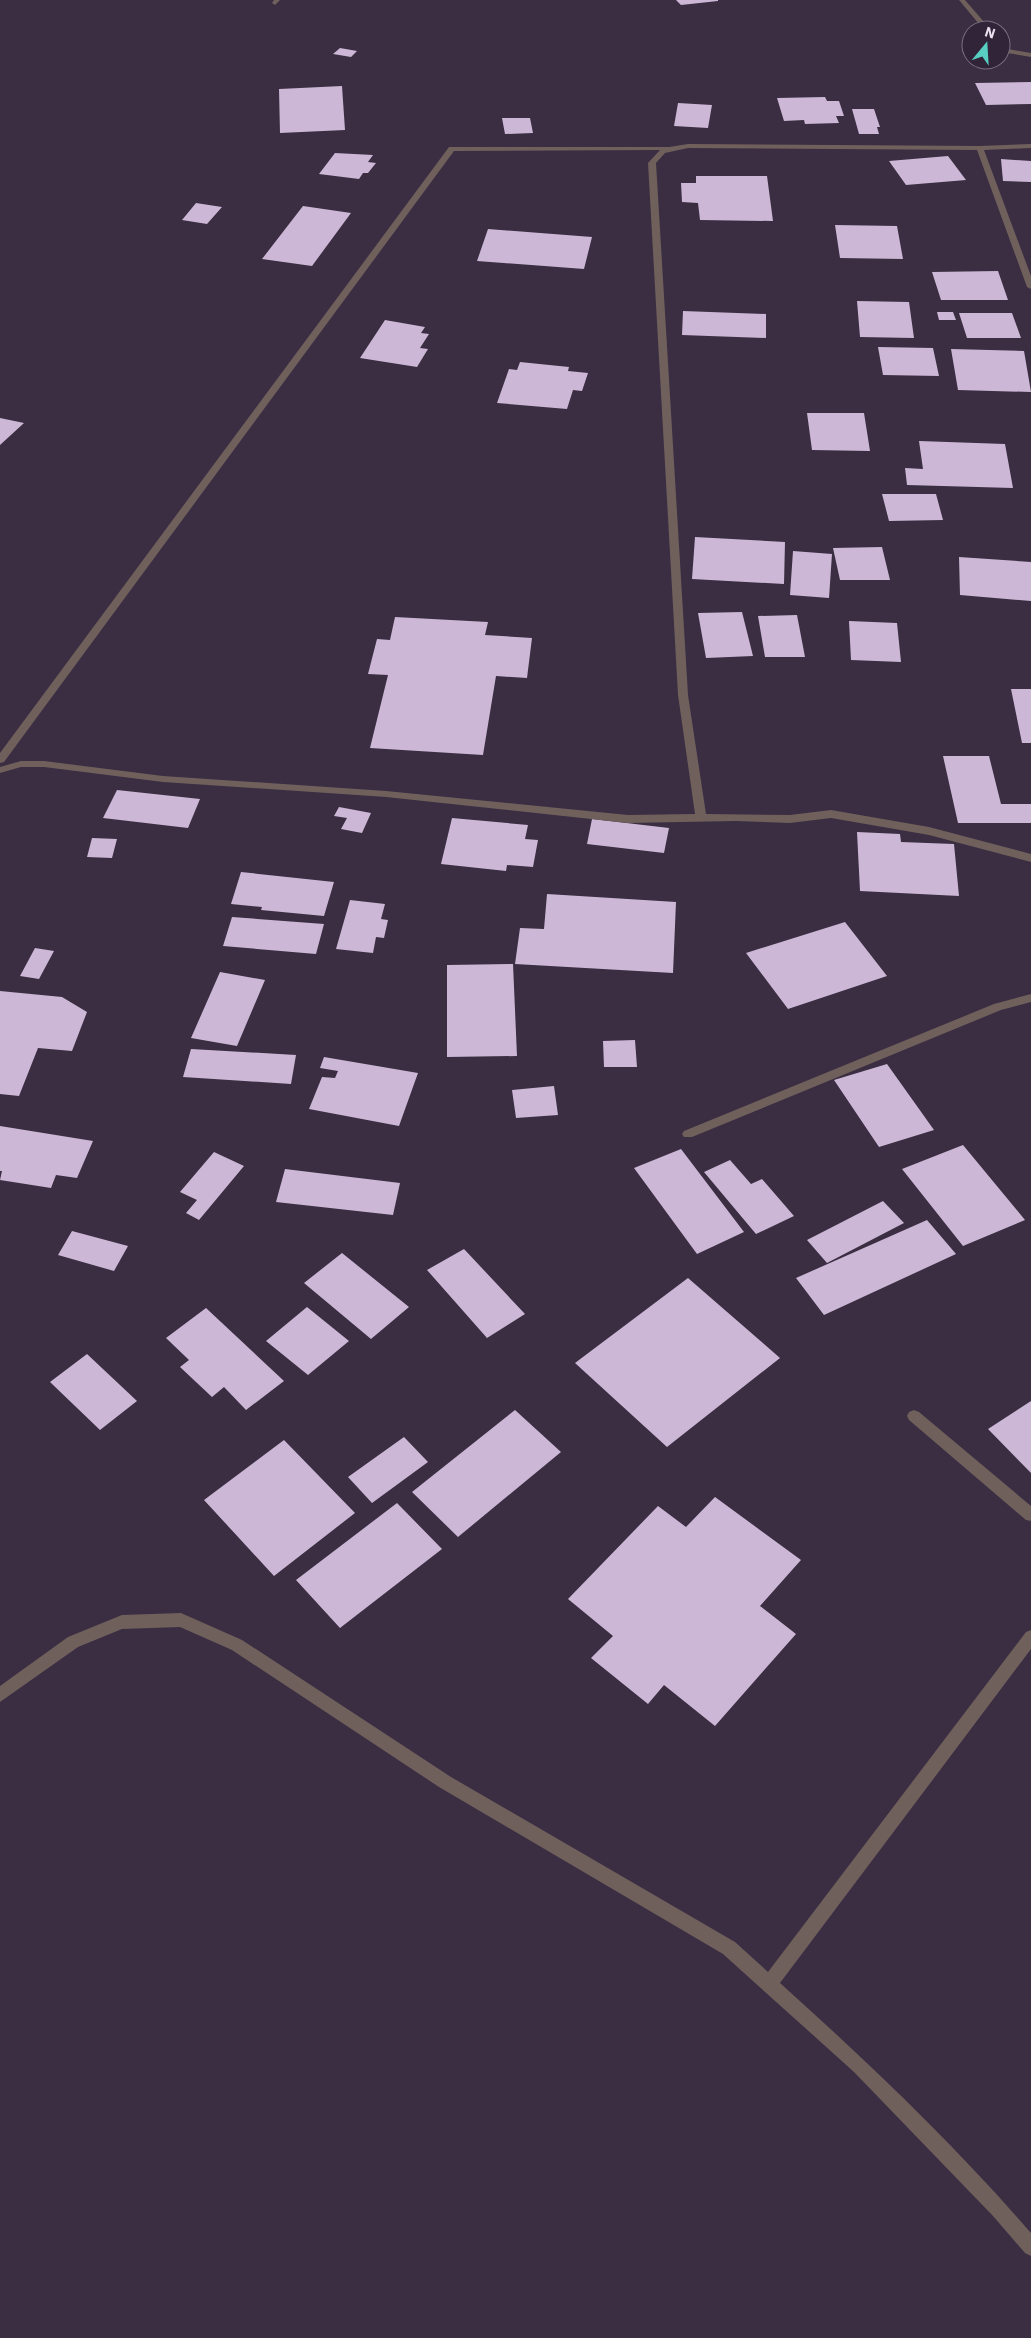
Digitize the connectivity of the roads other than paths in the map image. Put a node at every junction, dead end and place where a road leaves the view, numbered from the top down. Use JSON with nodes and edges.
{"nodes":[{"id":1,"x":962,"y":0,"type":"edge"},
{"id":2,"x":979,"y":20,"type":"edge"},
{"id":3,"x":1011,"y":52,"type":"edge"},
{"id":4,"x":1031,"y":55,"type":"edge"},
{"id":5,"x":1031,"y":146,"type":"edge"},
{"id":6,"x":669,"y":148,"type":"junction"},
{"id":7,"x":980,"y":148,"type":"junction"},
{"id":8,"x":1031,"y":287,"type":"edge"},
{"id":9,"x":0,"y":760,"type":"edge"},
{"id":10,"x":0,"y":770,"type":"edge"},
{"id":11,"x":701,"y":817,"type":"junction"},
{"id":12,"x":1031,"y":858,"type":"edge"},
{"id":13,"x":1031,"y":998,"type":"edge"},
{"id":14,"x":688,"y":1134,"type":"dead end"},
{"id":15,"x":914,"y":1416,"type":"dead end"},
{"id":16,"x":1031,"y":1515,"type":"edge"},
{"id":17,"x":1031,"y":1637,"type":"edge"},
{"id":18,"x":0,"y":1695,"type":"edge"},
{"id":19,"x":769,"y":1984,"type":"junction"},
{"id":20,"x":1031,"y":2247,"type":"edge"}],
"edges":[{"from":1,"to":2,"type":"street"},
{"from":3,"to":4,"type":"street"},
{"from":5,"to":7,"type":"street"},
{"from":6,"to":7,"type":"street"},
{"from":6,"to":9,"type":"street"},
{"from":6,"to":11,"type":"street"},
{"from":7,"to":8,"type":"street"},
{"from":10,"to":11,"type":"street"},
{"from":11,"to":12,"type":"street"},
{"from":13,"to":14,"type":"street"},
{"from":15,"to":16,"type":"street"},
{"from":17,"to":19,"type":"street"},
{"from":18,"to":19,"type":"street"},
{"from":19,"to":20,"type":"street"}]}
